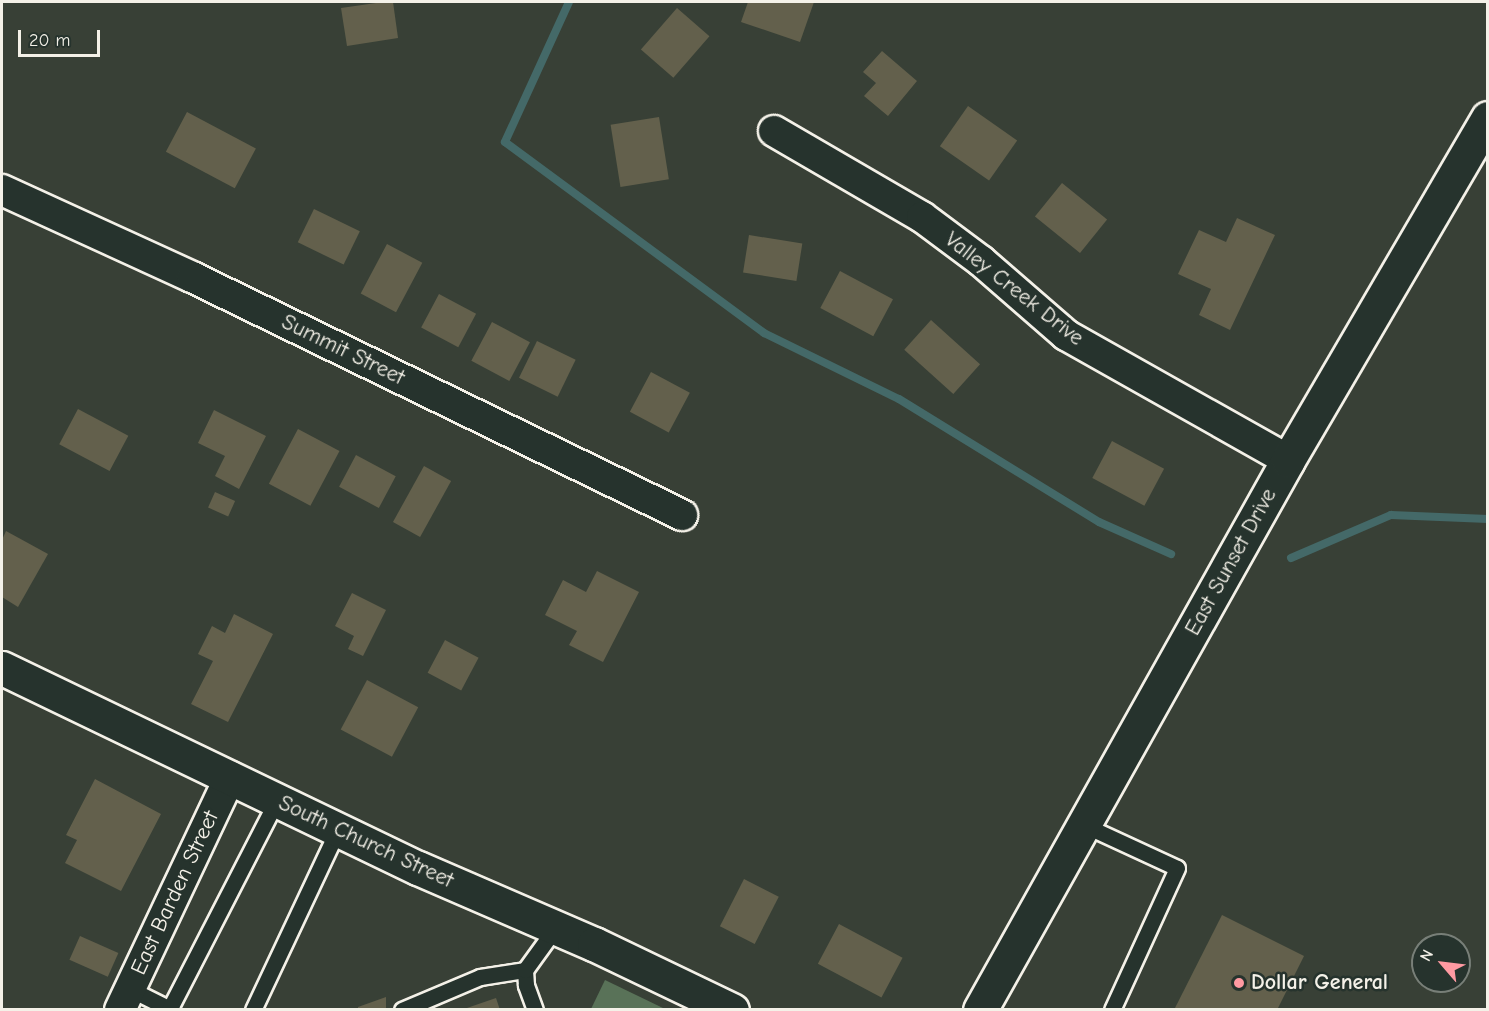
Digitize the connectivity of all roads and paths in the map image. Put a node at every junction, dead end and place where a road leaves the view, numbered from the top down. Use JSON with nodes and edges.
{"nodes":[{"id":1,"x":1488,"y":118,"type":"edge"},
{"id":2,"x":774,"y":131,"type":"dead end"},
{"id":3,"x":2,"y":190,"type":"edge"},
{"id":4,"x":1288,"y":460,"type":"junction"},
{"id":5,"x":682,"y":515,"type":"dead end"},
{"id":6,"x":2,"y":668,"type":"edge"},
{"id":7,"x":230,"y":777,"type":"junction"},
{"id":8,"x":277,"y":800,"type":"junction"},
{"id":9,"x":1084,"y":825,"type":"junction"},
{"id":10,"x":338,"y":829,"type":"junction"},
{"id":11,"x":556,"y":927,"type":"junction"},
{"id":12,"x":525,"y":970,"type":"junction"},
{"id":13,"x":125,"y":999,"type":"edge"},
{"id":14,"x":170,"y":1009,"type":"edge"},
{"id":15,"x":253,"y":1010,"type":"edge"},
{"id":16,"x":402,"y":1010,"type":"edge"},
{"id":17,"x":535,"y":1010,"type":"edge"},
{"id":18,"x":732,"y":1010,"type":"edge"},
{"id":19,"x":980,"y":1010,"type":"edge"},
{"id":20,"x":1112,"y":1010,"type":"edge"}],
"edges":[{"from":1,"to":4,"type":"street","name":"East Sunset Drive"},
{"from":2,"to":4,"type":"street","name":"Valley Creek Drive"},
{"from":3,"to":5,"type":"street","name":"Summit Street"},
{"from":4,"to":9,"type":"street","name":"East Sunset Drive"},
{"from":6,"to":7,"type":"street","name":"South Church Street"},
{"from":7,"to":8,"type":"street","name":"South Church Street"},
{"from":7,"to":13,"type":"street","name":"East Barden Street"},
{"from":8,"to":10,"type":"street","name":"South Church Street"},
{"from":8,"to":14,"type":"lane"},
{"from":9,"to":19,"type":"street","name":"East Sunset Drive"},
{"from":9,"to":20,"type":"lane"},
{"from":10,"to":11,"type":"street","name":"South Church Street"},
{"from":10,"to":15,"type":"lane"},
{"from":11,"to":12,"type":"lane"},
{"from":11,"to":18,"type":"street","name":"South Church Street"},
{"from":12,"to":16,"type":"lane"},
{"from":12,"to":17,"type":"lane"},
{"from":13,"to":14,"type":"lane"}]}
